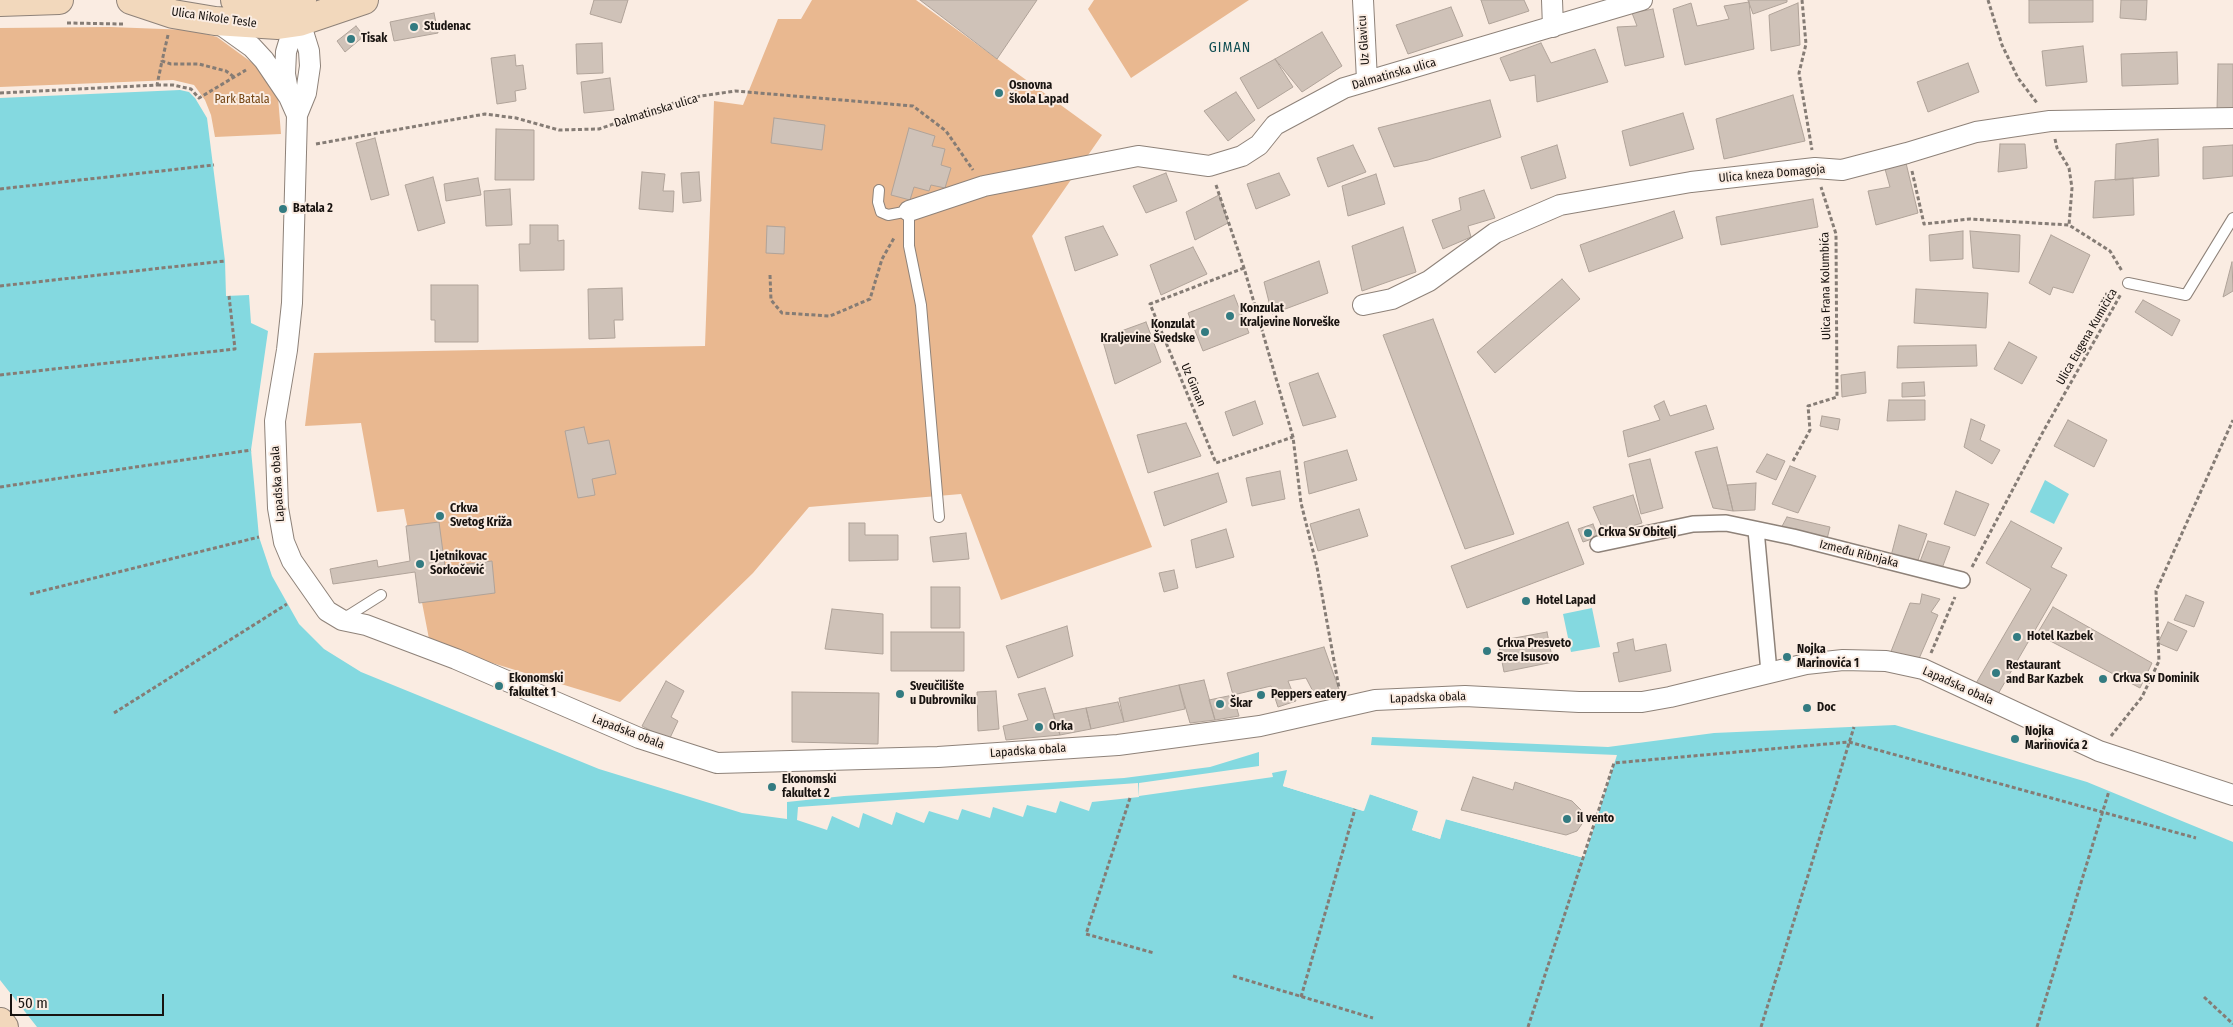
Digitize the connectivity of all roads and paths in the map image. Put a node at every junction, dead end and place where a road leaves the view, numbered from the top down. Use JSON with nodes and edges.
{"nodes":[{"id":1,"x":235,"y":0,"type":"edge"},
{"id":2,"x":364,"y":0,"type":"edge"},
{"id":3,"x":1552,"y":0,"type":"edge"},
{"id":4,"x":1642,"y":0,"type":"edge"},
{"id":5,"x":1802,"y":0,"type":"edge"},
{"id":6,"x":0,"y":2,"type":"edge"},
{"id":7,"x":1361,"y":3,"type":"edge"},
{"id":8,"x":299,"y":9,"type":"edge"},
{"id":9,"x":61,"y":11,"type":"edge"},
{"id":10,"x":128,"y":12,"type":"edge"},
{"id":11,"x":216,"y":21,"type":"junction"},
{"id":12,"x":1553,"y":27,"type":"junction"},
{"id":13,"x":169,"y":28,"type":"dead end"},
{"id":14,"x":162,"y":61,"type":"junction"},
{"id":15,"x":1367,"y":80,"type":"junction"},
{"id":16,"x":157,"y":85,"type":"junction"},
{"id":17,"x":0,"y":93,"type":"edge"},
{"id":18,"x":293,"y":106,"type":"junction"},
{"id":19,"x":2233,"y":118,"type":"edge"},
{"id":20,"x":296,"y":148,"type":"junction"},
{"id":21,"x":1907,"y":153,"type":"junction"},
{"id":22,"x":214,"y":165,"type":"dead end"},
{"id":23,"x":1209,"y":166,"type":"junction"},
{"id":24,"x":1815,"y":168,"type":"junction"},
{"id":25,"x":984,"y":186,"type":"junction"},
{"id":26,"x":0,"y":189,"type":"edge"},
{"id":27,"x":879,"y":190,"type":"dead end"},
{"id":28,"x":909,"y":211,"type":"junction"},
{"id":29,"x":2233,"y":218,"type":"edge"},
{"id":30,"x":225,"y":261,"type":"dead end"},
{"id":31,"x":1244,"y":268,"type":"junction"},
{"id":32,"x":770,"y":275,"type":"dead end"},
{"id":33,"x":2128,"y":283,"type":"junction"},
{"id":34,"x":0,"y":286,"type":"edge"},
{"id":35,"x":229,"y":296,"type":"dead end"},
{"id":36,"x":1363,"y":305,"type":"dead end"},
{"id":37,"x":0,"y":375,"type":"edge"},
{"id":38,"x":2233,"y":420,"type":"edge"},
{"id":39,"x":1293,"y":436,"type":"junction"},
{"id":40,"x":251,"y":450,"type":"dead end"},
{"id":41,"x":1792,"y":461,"type":"dead end"},
{"id":42,"x":0,"y":487,"type":"edge"},
{"id":43,"x":939,"y":518,"type":"dead end"},
{"id":44,"x":1756,"y":530,"type":"junction"},
{"id":45,"x":259,"y":537,"type":"dead end"},
{"id":46,"x":1598,"y":544,"type":"dead end"},
{"id":47,"x":1962,"y":580,"type":"junction"},
{"id":48,"x":30,"y":594,"type":"dead end"},
{"id":49,"x":381,"y":595,"type":"dead end"},
{"id":50,"x":287,"y":604,"type":"dead end"},
{"id":51,"x":342,"y":620,"type":"junction"},
{"id":52,"x":1923,"y":669,"type":"junction"},
{"id":53,"x":1769,"y":672,"type":"junction"},
{"id":54,"x":1344,"y":706,"type":"junction"},
{"id":55,"x":114,"y":713,"type":"dead end"},
{"id":56,"x":1854,"y":727,"type":"dead end"},
{"id":57,"x":1849,"y":742,"type":"junction"},
{"id":58,"x":2099,"y":751,"type":"junction"},
{"id":59,"x":2109,"y":791,"type":"dead end"},
{"id":60,"x":2233,"y":795,"type":"edge"},
{"id":61,"x":1130,"y":798,"type":"dead end"},
{"id":62,"x":1355,"y":808,"type":"dead end"},
{"id":63,"x":2102,"y":812,"type":"junction"},
{"id":64,"x":2196,"y":838,"type":"dead end"},
{"id":65,"x":1154,"y":953,"type":"dead end"},
{"id":66,"x":1233,"y":976,"type":"dead end"},
{"id":67,"x":1302,"y":997,"type":"junction"},
{"id":68,"x":2204,"y":997,"type":"dead end"},
{"id":69,"x":1373,"y":1018,"type":"dead end"},
{"id":70,"x":0,"y":1022,"type":"edge"},
{"id":71,"x":2233,"y":1024,"type":"edge"},
{"id":72,"x":4,"y":1027,"type":"edge"},
{"id":73,"x":1528,"y":1027,"type":"edge"},
{"id":74,"x":1761,"y":1027,"type":"edge"},
{"id":75,"x":2037,"y":1027,"type":"edge"}],
"edges":[{"from":1,"to":8,"type":"main road","name":"Ulica Nikole Tesle"},
{"from":2,"to":8,"type":"main road"},
{"from":3,"to":12,"type":"street"},
{"from":4,"to":12,"type":"street","name":"Dalmatinska ulica"},
{"from":5,"to":24,"type":"path","name":"Ulica Frana Kolumbića"},
{"from":6,"to":9,"type":"main road"},
{"from":7,"to":15,"type":"street","name":"Uz Glavicu"},
{"from":8,"to":11,"type":"main road","name":"Ulica Nikole Tesle"},
{"from":8,"to":18,"type":"street","name":"Lapadska obala"},
{"from":9,"to":10,"type":"path"},
{"from":10,"to":11,"type":"main road","name":"Ulica Nikole Tesle"},
{"from":11,"to":18,"type":"street"},
{"from":12,"to":15,"type":"street","name":"Dalmatinska ulica"},
{"from":13,"to":14,"type":"path"},
{"from":14,"to":16,"type":"path"},
{"from":14,"to":16,"type":"path"},
{"from":15,"to":23,"type":"street","name":"Dalmatinska ulica"},
{"from":16,"to":17,"type":"path"},
{"from":18,"to":20,"type":"street","name":"Lapadska obala"},
{"from":19,"to":21,"type":"street","name":"Ulica kneza Domagoja"},
{"from":20,"to":25,"type":"path","name":"Dalmatinska ulica"},
{"from":20,"to":51,"type":"street","name":"Lapadska obala"},
{"from":21,"to":24,"type":"street","name":"Ulica kneza Domagoja"},
{"from":21,"to":33,"type":"path","name":"Ulica Eugena Kumičića"},
{"from":22,"to":26,"type":"path"},
{"from":23,"to":25,"type":"street","name":"Dalmatinska ulica"},
{"from":23,"to":31,"type":"path"},
{"from":24,"to":36,"type":"street","name":"Ulica kneza Domagoja"},
{"from":24,"to":41,"type":"path","name":"Ulica Frana Kolumbića"},
{"from":25,"to":28,"type":"street","name":"Dalmatinska ulica"},
{"from":27,"to":28,"type":"lane"},
{"from":28,"to":32,"type":"path"},
{"from":28,"to":43,"type":"lane"},
{"from":29,"to":33,"type":"lane"},
{"from":30,"to":34,"type":"path"},
{"from":31,"to":39,"type":"path"},
{"from":31,"to":39,"type":"path","name":"Uz Giman"},
{"from":33,"to":47,"type":"path","name":"Ulica Eugena Kumičića"},
{"from":35,"to":37,"type":"path"},
{"from":38,"to":58,"type":"path"},
{"from":39,"to":54,"type":"path"},
{"from":40,"to":42,"type":"path"},
{"from":44,"to":46,"type":"street","name":"Između Ribnjaka"},
{"from":44,"to":47,"type":"street","name":"Između Ribnjaka"},
{"from":44,"to":53,"type":"street"},
{"from":45,"to":48,"type":"path"},
{"from":47,"to":52,"type":"path","name":"Ulica Eugena Kumičića"},
{"from":49,"to":51,"type":"lane"},
{"from":50,"to":55,"type":"path"},
{"from":51,"to":54,"type":"street","name":"Lapadska obala"},
{"from":52,"to":53,"type":"street","name":"Lapadska obala"},
{"from":52,"to":58,"type":"street","name":"Lapadska obala"},
{"from":53,"to":54,"type":"street","name":"Lapadska obala"},
{"from":56,"to":57,"type":"path"},
{"from":57,"to":63,"type":"path"},
{"from":57,"to":73,"type":"path"},
{"from":57,"to":74,"type":"path"},
{"from":58,"to":60,"type":"street","name":"Lapadska obala"},
{"from":59,"to":63,"type":"path"},
{"from":61,"to":65,"type":"path"},
{"from":62,"to":67,"type":"path"},
{"from":63,"to":64,"type":"path"},
{"from":63,"to":75,"type":"path"},
{"from":66,"to":67,"type":"path"},
{"from":67,"to":69,"type":"path"},
{"from":68,"to":71,"type":"path"},
{"from":70,"to":72,"type":"main road"}]}
